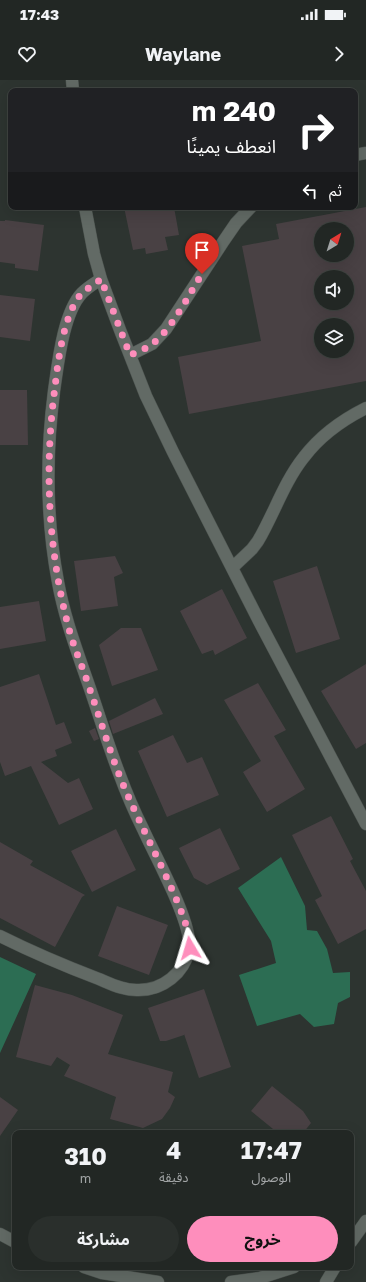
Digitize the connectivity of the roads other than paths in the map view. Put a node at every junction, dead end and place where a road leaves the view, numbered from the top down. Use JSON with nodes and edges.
{"nodes":[{"id":1,"x":86,"y":210,"type":"edge"},
{"id":2,"x":248,"y":210,"type":"edge"},
{"id":3,"x":101,"y":279,"type":"junction"},
{"id":4,"x":130,"y":355,"type":"junction"},
{"id":5,"x":366,"y":408,"type":"edge"},
{"id":6,"x":233,"y":567,"type":"junction"},
{"id":7,"x":362,"y":807,"type":"edge"},
{"id":8,"x":366,"y":824,"type":"edge"},
{"id":9,"x":0,"y":936,"type":"edge"},
{"id":10,"x":366,"y":1220,"type":"edge"},
{"id":11,"x":0,"y":1234,"type":"edge"},
{"id":12,"x":354,"y":1238,"type":"edge"},
{"id":13,"x":12,"y":1240,"type":"edge"},
{"id":14,"x":93,"y":1270,"type":"edge"},
{"id":15,"x":285,"y":1270,"type":"edge"},
{"id":16,"x":333,"y":1270,"type":"edge"},
{"id":17,"x":158,"y":1282,"type":"edge"},
{"id":18,"x":231,"y":1282,"type":"edge"},
{"id":19,"x":326,"y":1282,"type":"edge"}],
"edges":[{"from":1,"to":3,"type":"street"},
{"from":2,"to":4,"type":"street"},
{"from":3,"to":4,"type":"street"},
{"from":3,"to":9,"type":"street"},
{"from":4,"to":6,"type":"street"},
{"from":5,"to":6,"type":"street"},
{"from":6,"to":7,"type":"street"},
{"from":7,"to":8,"type":"street"},
{"from":10,"to":12,"type":"street"},
{"from":11,"to":13,"type":"street"},
{"from":14,"to":17,"type":"street"},
{"from":15,"to":18,"type":"street"},
{"from":16,"to":19,"type":"street"}]}
